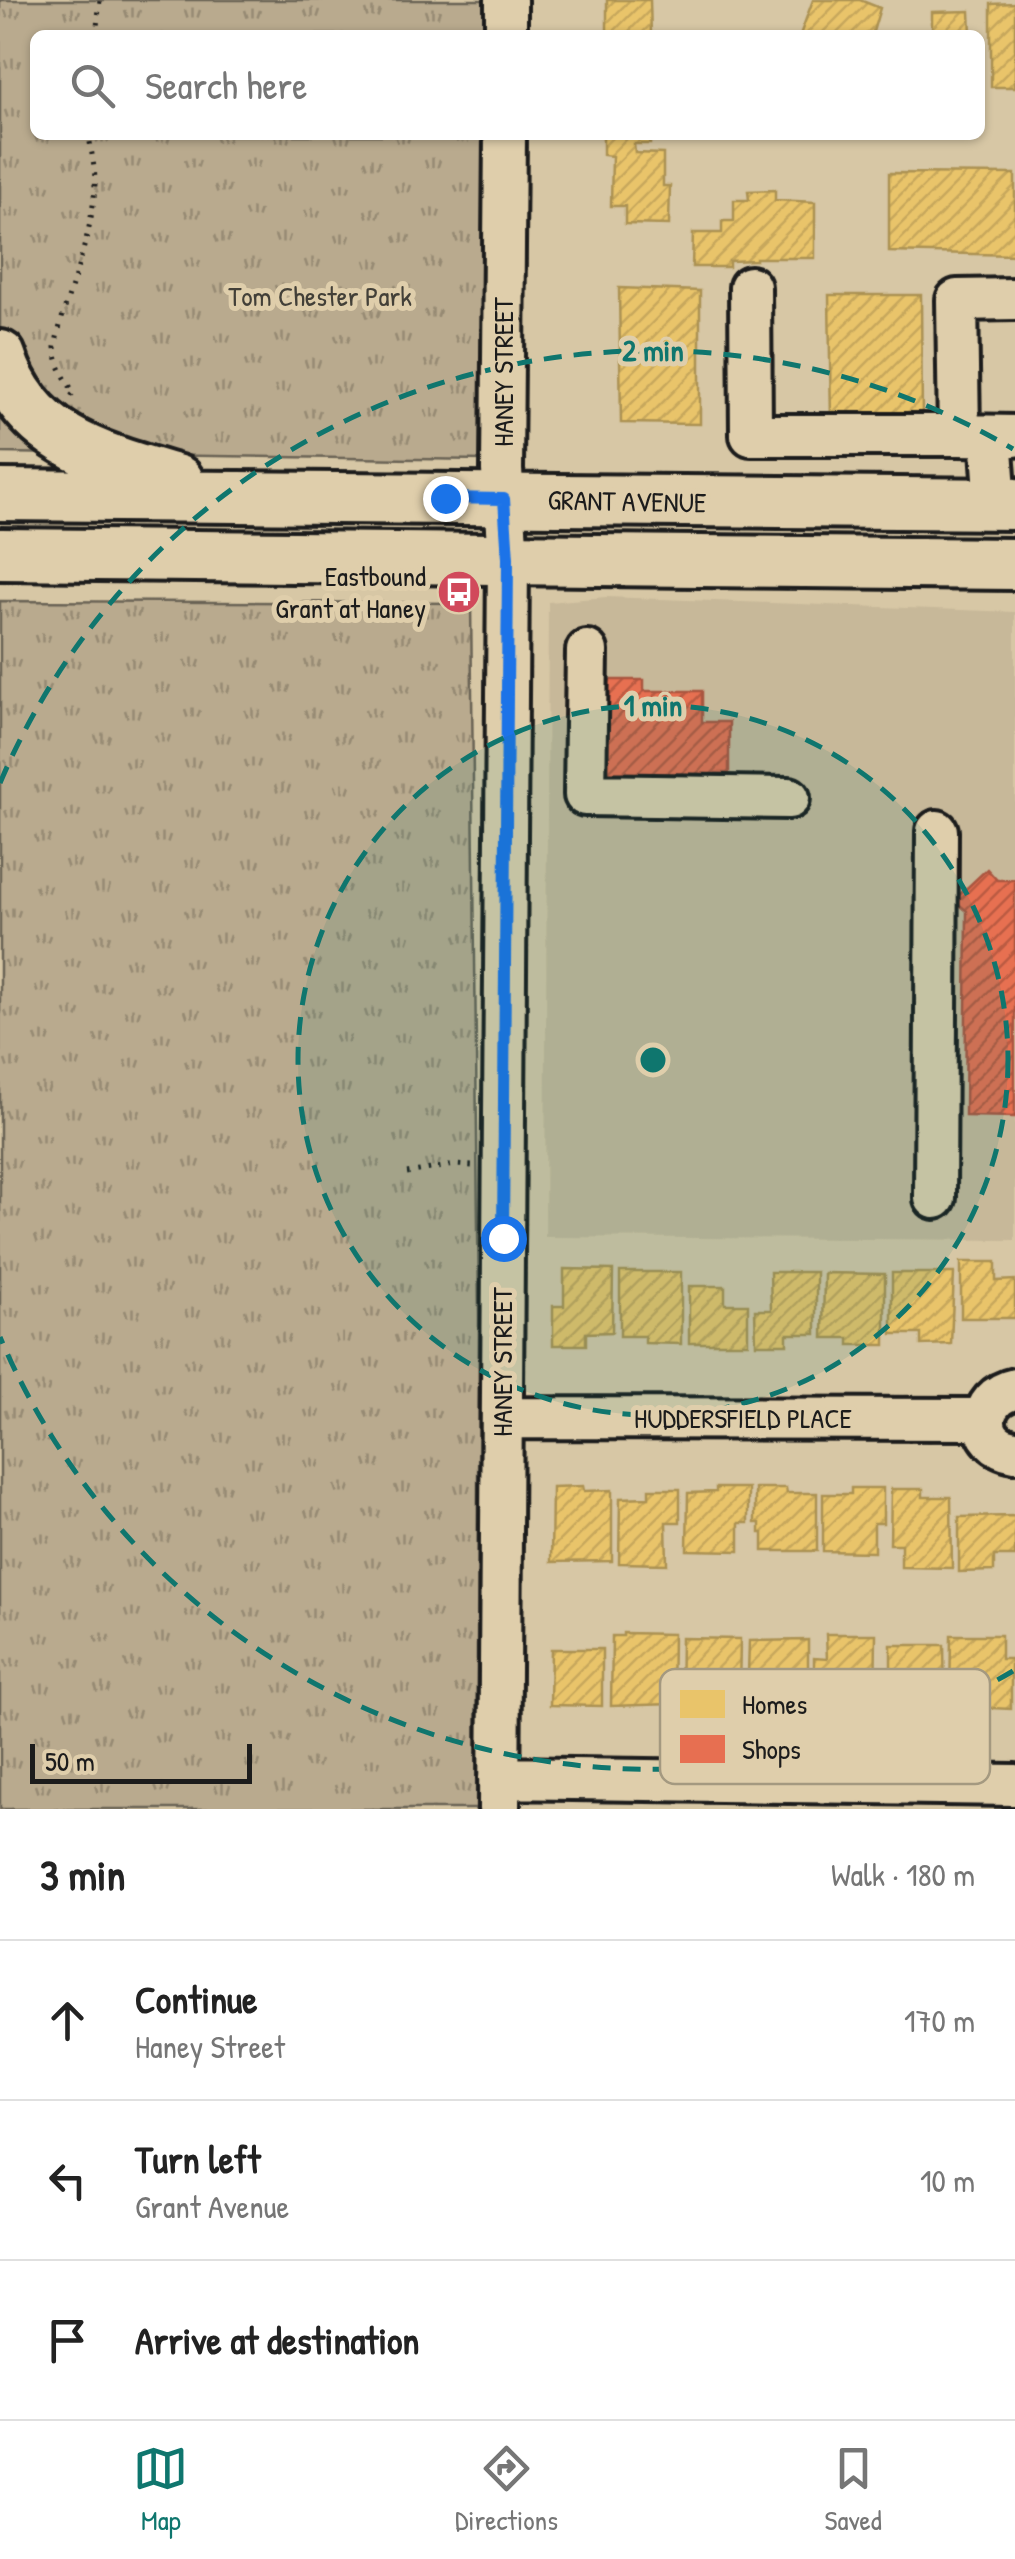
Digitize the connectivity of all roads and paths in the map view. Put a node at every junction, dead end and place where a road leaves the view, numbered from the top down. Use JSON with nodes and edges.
{"nodes":[{"id":1,"x":100,"y":0,"type":"edge"},
{"id":2,"x":506,"y":0,"type":"edge"},
{"id":3,"x":97,"y":30,"type":"edge"},
{"id":4,"x":506,"y":30,"type":"edge"},
{"id":5,"x":90,"y":140,"type":"edge"},
{"id":6,"x":505,"y":140,"type":"edge"},
{"id":7,"x":750,"y":287,"type":"dead end"},
{"id":8,"x":1015,"y":298,"type":"edge"},
{"id":9,"x":0,"y":356,"type":"edge"},
{"id":10,"x":66,"y":379,"type":"dead end"},
{"id":11,"x":989,"y":436,"type":"edge"},
{"id":12,"x":0,"y":496,"type":"edge"},
{"id":13,"x":236,"y":498,"type":"junction"},
{"id":14,"x":504,"y":499,"type":"junction"},
{"id":15,"x":1005,"y":504,"type":"edge"},
{"id":16,"x":0,"y":554,"type":"edge"},
{"id":17,"x":508,"y":558,"type":"junction"},
{"id":18,"x":1015,"y":564,"type":"edge"},
{"id":19,"x":587,"y":651,"type":"dead end"},
{"id":20,"x":789,"y":798,"type":"dead end"},
{"id":21,"x":937,"y":831,"type":"dead end"},
{"id":22,"x":935,"y":1198,"type":"dead end"},
{"id":23,"x":1015,"y":1389,"type":"edge"},
{"id":24,"x":502,"y":1418,"type":"junction"},
{"id":25,"x":984,"y":1420,"type":"junction"},
{"id":26,"x":1015,"y":1451,"type":"edge"},
{"id":27,"x":1015,"y":1785,"type":"edge"},
{"id":28,"x":499,"y":1794,"type":"edge"}],
"edges":[{"from":1,"to":3,"type":"path"},
{"from":2,"to":4,"type":"street"},
{"from":5,"to":10,"type":"path"},
{"from":6,"to":14,"type":"street","name":"HANEY STREET"},
{"from":7,"to":11,"type":"street"},
{"from":8,"to":11,"type":"street"},
{"from":9,"to":13,"type":"main road"},
{"from":11,"to":15,"type":"street"},
{"from":12,"to":13,"type":"main road","name":"GRANT AVENUE"},
{"from":13,"to":14,"type":"main road","name":"GRANT AVENUE"},
{"from":14,"to":15,"type":"main road","name":"GRANT AVENUE"},
{"from":14,"to":17,"type":"street","name":"HANEY STREET"},
{"from":16,"to":17,"type":"main road","name":"GRANT AVENUE"},
{"from":17,"to":18,"type":"main road","name":"GRANT AVENUE"},
{"from":17,"to":24,"type":"street","name":"HANEY STREET"},
{"from":19,"to":20,"type":"street"},
{"from":21,"to":22,"type":"street"},
{"from":23,"to":25,"type":"street"},
{"from":24,"to":25,"type":"street","name":"HUDDERSFIELD PLACE"},
{"from":24,"to":28,"type":"street","name":"HANEY STREET"},
{"from":25,"to":26,"type":"street"},
{"from":27,"to":28,"type":"street"}]}
